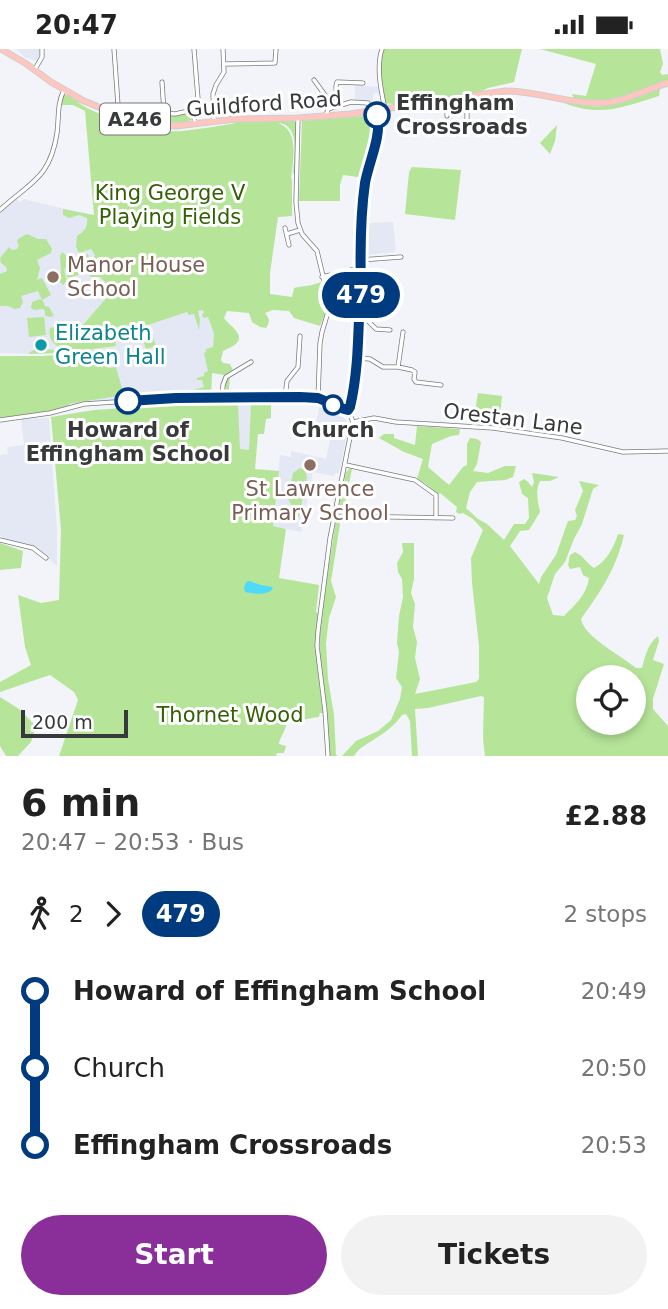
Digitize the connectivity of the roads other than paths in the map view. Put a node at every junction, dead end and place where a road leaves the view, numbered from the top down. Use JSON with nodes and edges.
{"nodes":[{"id":1,"x":1,"y":49,"type":"edge"},
{"id":2,"x":42,"y":49,"type":"edge"},
{"id":3,"x":114,"y":49,"type":"edge"},
{"id":4,"x":194,"y":49,"type":"edge"},
{"id":5,"x":223,"y":49,"type":"edge"},
{"id":6,"x":276,"y":49,"type":"edge"},
{"id":7,"x":382,"y":49,"type":"edge"},
{"id":8,"x":225,"y":64,"type":"junction"},
{"id":9,"x":34,"y":70,"type":"junction"},
{"id":10,"x":314,"y":81,"type":"dead end"},
{"id":11,"x":161,"y":82,"type":"dead end"},
{"id":12,"x":363,"y":83,"type":"dead end"},
{"id":13,"x":668,"y":83,"type":"edge"},
{"id":14,"x":64,"y":90,"type":"junction"},
{"id":15,"x":449,"y":103,"type":"junction"},
{"id":16,"x":337,"y":106,"type":"junction"},
{"id":17,"x":193,"y":110,"type":"junction"},
{"id":18,"x":379,"y":110,"type":"junction"},
{"id":19,"x":116,"y":113,"type":"junction"},
{"id":20,"x":164,"y":113,"type":"junction"},
{"id":21,"x":327,"y":113,"type":"junction"},
{"id":22,"x":158,"y":115,"type":"dead end"},
{"id":23,"x":447,"y":116,"type":"dead end"},
{"id":24,"x":298,"y":118,"type":"junction"},
{"id":25,"x":214,"y":121,"type":"junction"},
{"id":26,"x":195,"y":124,"type":"junction"},
{"id":27,"x":467,"y":127,"type":"junction"},
{"id":28,"x":480,"y":127,"type":"dead end"},
{"id":29,"x":456,"y":134,"type":"dead end"},
{"id":30,"x":0,"y":210,"type":"edge"},
{"id":31,"x":285,"y":228,"type":"dead end"},
{"id":32,"x":300,"y":230,"type":"junction"},
{"id":33,"x":287,"y":234,"type":"junction"},
{"id":34,"x":289,"y":245,"type":"dead end"},
{"id":35,"x":401,"y":257,"type":"dead end"},
{"id":36,"x":360,"y":260,"type":"junction"},
{"id":37,"x":360,"y":268,"type":"junction"},
{"id":38,"x":322,"y":277,"type":"junction"},
{"id":39,"x":329,"y":312,"type":"junction"},
{"id":40,"x":359,"y":316,"type":"junction"},
{"id":41,"x":390,"y":330,"type":"dead end"},
{"id":42,"x":403,"y":332,"type":"dead end"},
{"id":43,"x":300,"y":335,"type":"dead end"},
{"id":44,"x":358,"y":358,"type":"junction"},
{"id":45,"x":251,"y":362,"type":"dead end"},
{"id":46,"x":398,"y":367,"type":"junction"},
{"id":47,"x":441,"y":385,"type":"dead end"},
{"id":48,"x":285,"y":397,"type":"junction"},
{"id":49,"x":222,"y":398,"type":"junction"},
{"id":50,"x":318,"y":398,"type":"junction"},
{"id":51,"x":348,"y":410,"type":"junction"},
{"id":52,"x":0,"y":420,"type":"edge"},
{"id":53,"x":353,"y":422,"type":"junction"},
{"id":54,"x":668,"y":451,"type":"edge"},
{"id":55,"x":346,"y":465,"type":"junction"},
{"id":56,"x":335,"y":516,"type":"junction"},
{"id":57,"x":436,"y":518,"type":"junction"},
{"id":58,"x":453,"y":519,"type":"dead end"},
{"id":59,"x":0,"y":540,"type":"edge"},
{"id":60,"x":46,"y":558,"type":"dead end"},
{"id":61,"x":328,"y":756,"type":"edge"}],
"edges":[{"from":1,"to":9,"type":"main road","name":"Guildford Road","number":"A246"},
{"from":2,"to":9,"type":"street"},
{"from":3,"to":19,"type":"street"},
{"from":4,"to":17,"type":"street"},
{"from":5,"to":8,"type":"street"},
{"from":6,"to":8,"type":"street"},
{"from":7,"to":18,"type":"street"},
{"from":8,"to":25,"type":"street"},
{"from":9,"to":14,"type":"main road","name":"Guildford Road","number":"A246"},
{"from":10,"to":21,"type":"street"},
{"from":11,"to":20,"type":"street"},
{"from":12,"to":16,"type":"street"},
{"from":13,"to":15,"type":"main road","name":"Guildford Road","number":"A246"},
{"from":14,"to":19,"type":"main road","name":"Guildford Road","number":"A246"},
{"from":14,"to":30,"type":"street"},
{"from":15,"to":18,"type":"main road","name":"Guildford Road","number":"A246"},
{"from":15,"to":23,"type":"street"},
{"from":15,"to":27,"type":"street"},
{"from":16,"to":18,"type":"street"},
{"from":16,"to":21,"type":"street"},
{"from":17,"to":20,"type":"street"},
{"from":17,"to":26,"type":"street"},
{"from":18,"to":21,"type":"main road","name":"Guildford Road","number":"A246"},
{"from":18,"to":36,"type":"street"},
{"from":19,"to":26,"type":"main road","name":"Guildford Road","number":"A246"},
{"from":20,"to":22,"type":"street"},
{"from":21,"to":24,"type":"main road","name":"Guildford Road","number":"A246"},
{"from":24,"to":25,"type":"main road","name":"Guildford Road","number":"A246"},
{"from":24,"to":32,"type":"street"},
{"from":25,"to":26,"type":"main road","name":"Guildford Road","number":"A246"},
{"from":27,"to":28,"type":"street"},
{"from":27,"to":29,"type":"street"},
{"from":31,"to":33,"type":"street"},
{"from":32,"to":33,"type":"street"},
{"from":32,"to":38,"type":"street"},
{"from":33,"to":34,"type":"street"},
{"from":35,"to":36,"type":"street"},
{"from":36,"to":37,"type":"street"},
{"from":37,"to":38,"type":"street"},
{"from":37,"to":40,"type":"street"},
{"from":38,"to":39,"type":"street"},
{"from":39,"to":40,"type":"street"},
{"from":39,"to":50,"type":"street"},
{"from":40,"to":41,"type":"street"},
{"from":40,"to":44,"type":"street"},
{"from":42,"to":46,"type":"street"},
{"from":43,"to":48,"type":"street"},
{"from":44,"to":46,"type":"street"},
{"from":44,"to":51,"type":"street"},
{"from":45,"to":49,"type":"street"},
{"from":46,"to":47,"type":"street"},
{"from":48,"to":49,"type":"street"},
{"from":48,"to":50,"type":"street"},
{"from":49,"to":52,"type":"street"},
{"from":50,"to":51,"type":"street"},
{"from":51,"to":53,"type":"street"},
{"from":53,"to":54,"type":"street","name":"Orestan Lane"},
{"from":53,"to":55,"type":"street"},
{"from":55,"to":56,"type":"street"},
{"from":55,"to":57,"type":"street"},
{"from":56,"to":57,"type":"street"},
{"from":56,"to":61,"type":"street"},
{"from":57,"to":58,"type":"street"},
{"from":59,"to":60,"type":"street"}]}
